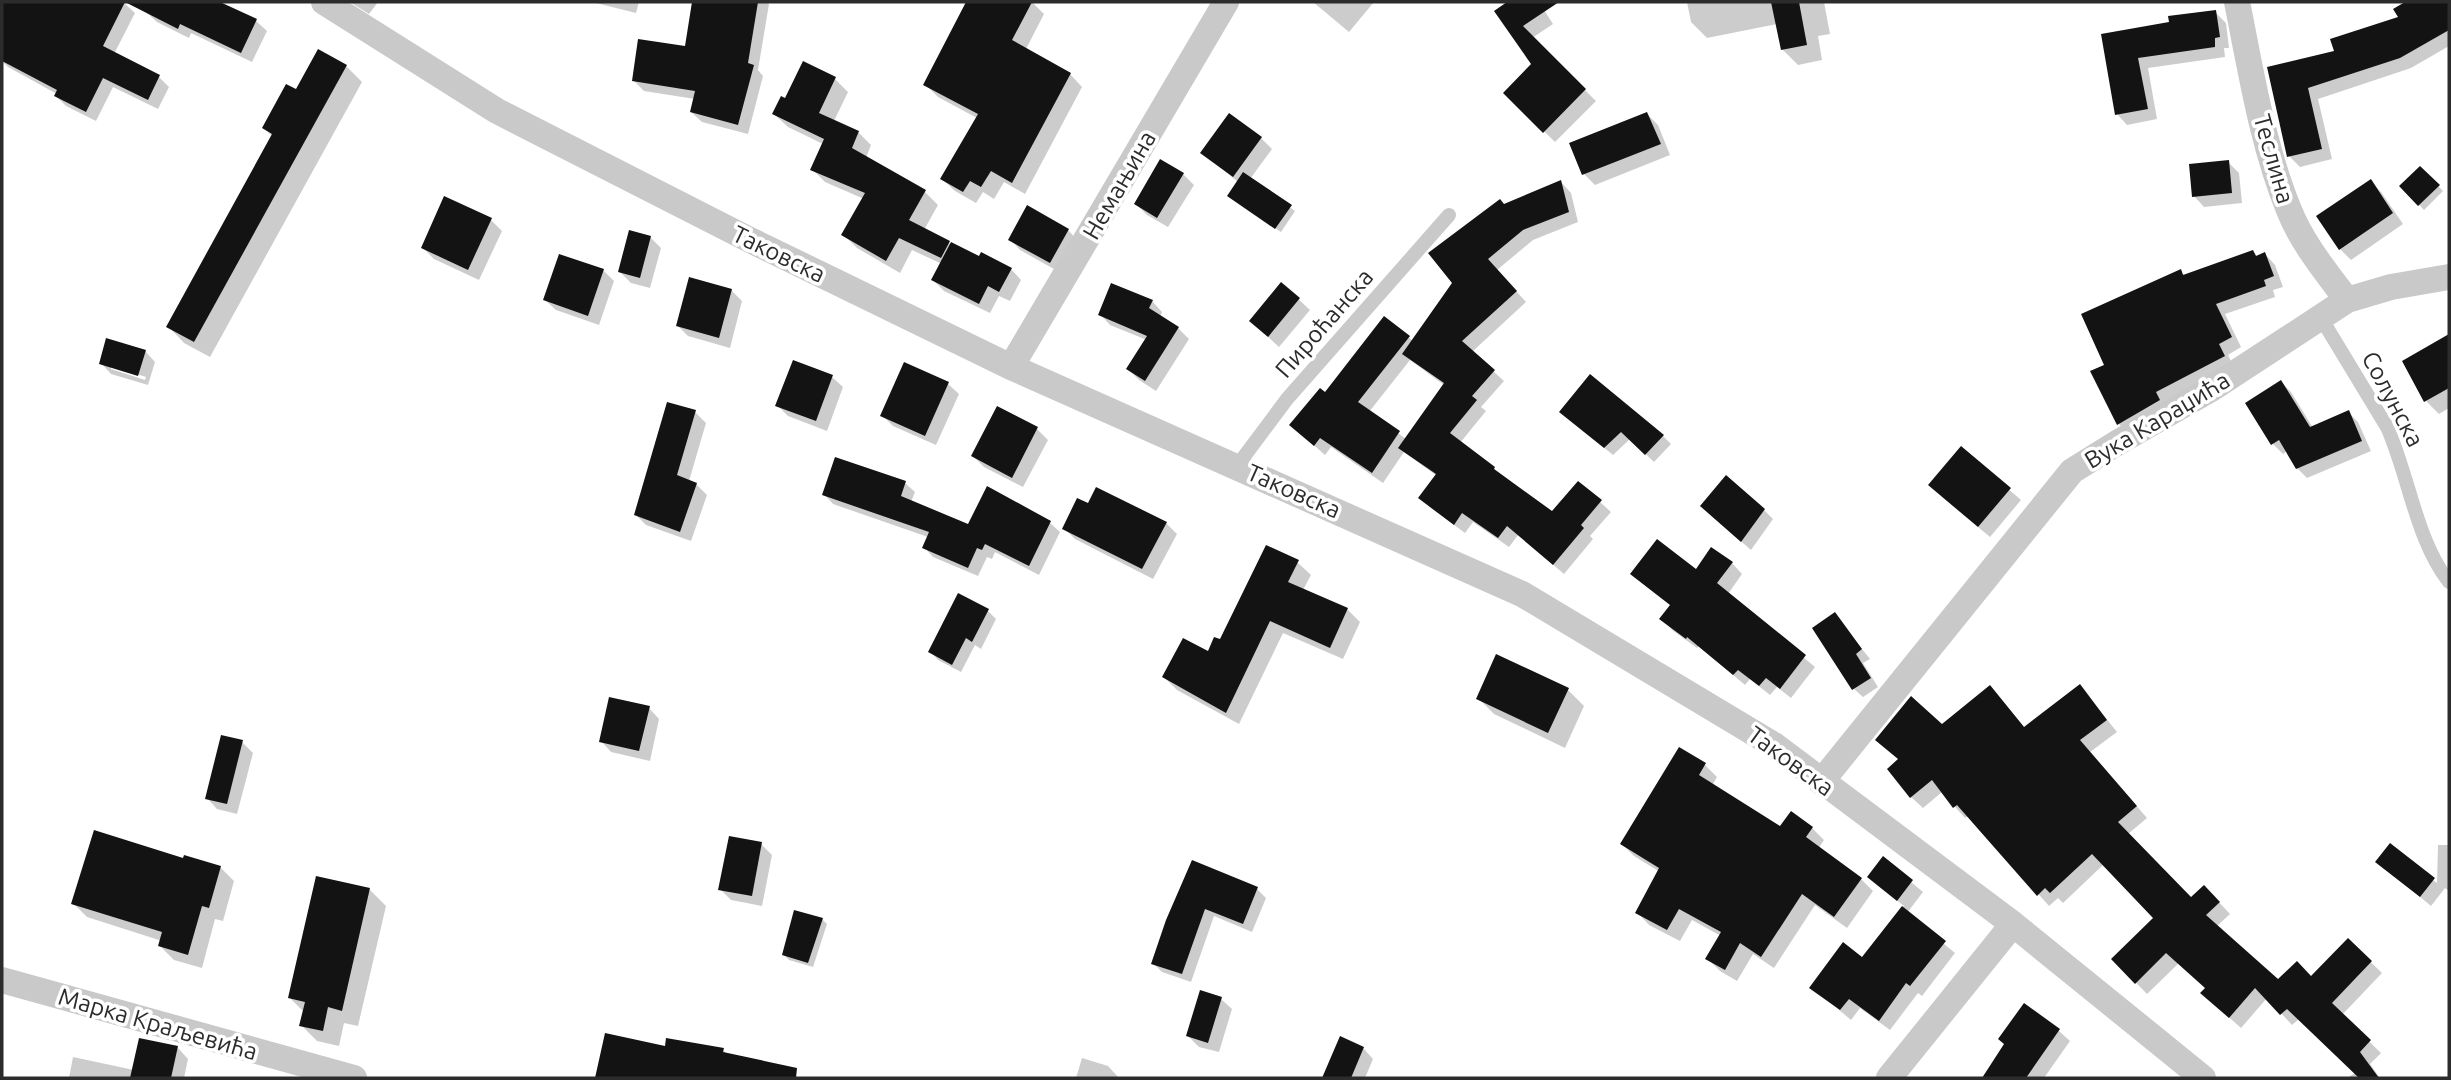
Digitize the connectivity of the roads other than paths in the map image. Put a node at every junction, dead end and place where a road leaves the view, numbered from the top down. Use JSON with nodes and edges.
{"nodes":[{"id":1,"x":324,"y":2,"type":"edge"},
{"id":2,"x":1226,"y":2,"type":"edge"},
{"id":3,"x":2237,"y":2,"type":"edge"},
{"id":4,"x":1449,"y":215,"type":"dead end"},
{"id":5,"x":2449,"y":277,"type":"edge"},
{"id":6,"x":2347,"y":300,"type":"junction"},
{"id":7,"x":2321,"y":318,"type":"junction"},
{"id":8,"x":1011,"y":367,"type":"junction"},
{"id":9,"x":1237,"y":466,"type":"junction"},
{"id":10,"x":2449,"y":582,"type":"edge"},
{"id":11,"x":1821,"y":782,"type":"junction"},
{"id":12,"x":2013,"y":924,"type":"junction"},
{"id":13,"x":2,"y":980,"type":"edge"},
{"id":14,"x":339,"y":1076,"type":"edge"},
{"id":15,"x":1889,"y":1078,"type":"edge"},
{"id":16,"x":2203,"y":1078,"type":"edge"}],
"edges":[{"from":1,"to":8,"type":"street","name":"Таковска"},
{"from":2,"to":8,"type":"street","name":"Немањина"},
{"from":3,"to":6,"type":"street","name":"Теслина"},
{"from":4,"to":9,"type":"lane","name":"Пироћанска"},
{"from":5,"to":6,"type":"street","name":"Вука Караџића"},
{"from":6,"to":7,"type":"street","name":"Вука Караџића"},
{"from":7,"to":10,"type":"lane","name":"Солунска"},
{"from":7,"to":11,"type":"street","name":"Вука Караџића"},
{"from":8,"to":9,"type":"street","name":"Таковска"},
{"from":9,"to":11,"type":"street","name":"Таковска"},
{"from":11,"to":12,"type":"street","name":"Таковска"},
{"from":12,"to":15,"type":"street"},
{"from":12,"to":16,"type":"street","name":"Таковска"},
{"from":13,"to":14,"type":"street","name":"Марка Краљевића"}]}
